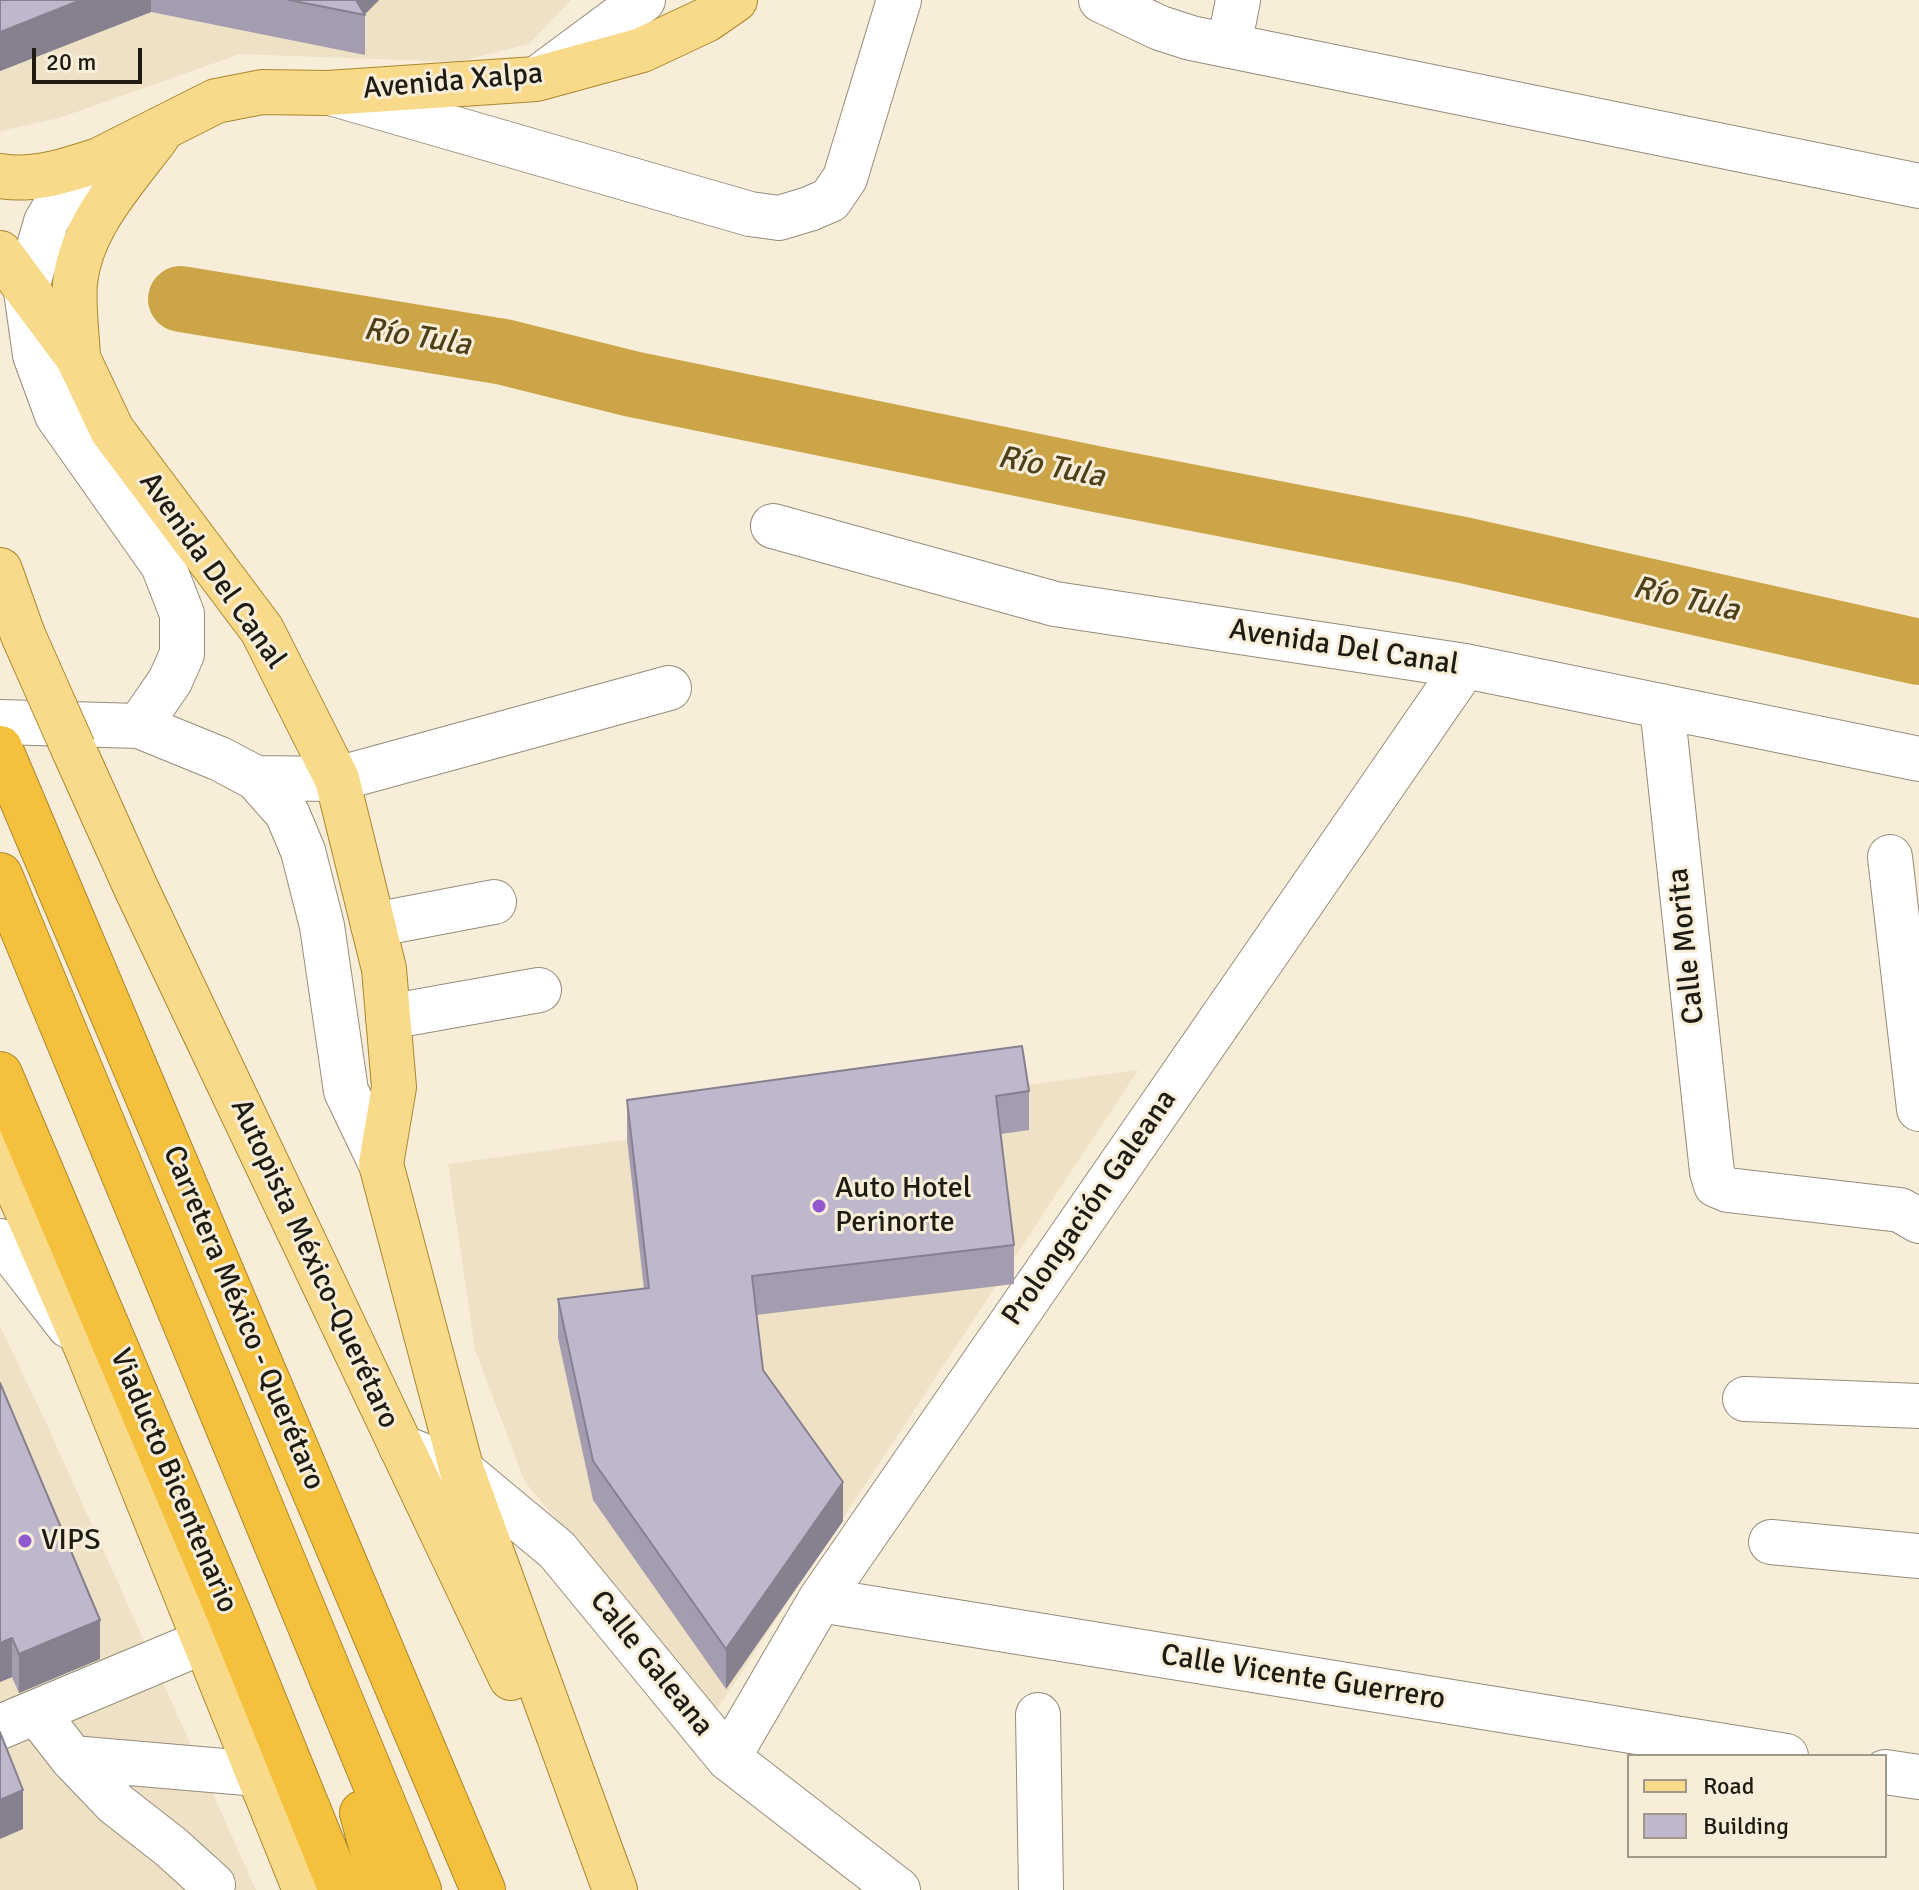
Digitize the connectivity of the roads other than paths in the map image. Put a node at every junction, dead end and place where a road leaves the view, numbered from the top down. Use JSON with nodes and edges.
{"nodes":[{"id":1,"x":643,"y":0,"type":"edge"},
{"id":2,"x":735,"y":0,"type":"edge"},
{"id":3,"x":899,"y":0,"type":"edge"},
{"id":4,"x":1101,"y":0,"type":"edge"},
{"id":5,"x":1238,"y":0,"type":"edge"},
{"id":6,"x":1229,"y":46,"type":"junction"},
{"id":7,"x":536,"y":79,"type":"junction"},
{"id":8,"x":328,"y":93,"type":"junction"},
{"id":9,"x":163,"y":129,"type":"junction"},
{"id":10,"x":78,"y":167,"type":"junction"},
{"id":11,"x":0,"y":176,"type":"edge"},
{"id":12,"x":1919,"y":186,"type":"edge"},
{"id":13,"x":0,"y":253,"type":"edge"},
{"id":14,"x":26,"y":291,"type":"junction"},
{"id":15,"x":78,"y":358,"type":"junction"},
{"id":16,"x":773,"y":526,"type":"dead end"},
{"id":17,"x":0,"y":570,"type":"edge"},
{"id":18,"x":1465,"y":666,"type":"junction"},
{"id":19,"x":669,"y":688,"type":"dead end"},
{"id":20,"x":1662,"y":706,"type":"junction"},
{"id":21,"x":0,"y":722,"type":"edge"},
{"id":22,"x":139,"y":726,"type":"junction"},
{"id":23,"x":5,"y":759,"type":"edge"},
{"id":24,"x":1919,"y":759,"type":"edge"},
{"id":25,"x":256,"y":778,"type":"junction"},
{"id":26,"x":337,"y":779,"type":"junction"},
{"id":27,"x":1890,"y":857,"type":"dead end"},
{"id":28,"x":0,"y":875,"type":"edge"},
{"id":29,"x":494,"y":902,"type":"dead end"},
{"id":30,"x":373,"y":925,"type":"junction"},
{"id":31,"x":539,"y":990,"type":"dead end"},
{"id":32,"x":388,"y":1017,"type":"junction"},
{"id":33,"x":0,"y":1074,"type":"edge"},
{"id":34,"x":1919,"y":1109,"type":"edge"},
{"id":35,"x":0,"y":1149,"type":"edge"},
{"id":36,"x":381,"y":1164,"type":"junction"},
{"id":37,"x":1919,"y":1221,"type":"edge"},
{"id":38,"x":0,"y":1241,"type":"edge"},
{"id":39,"x":87,"y":1349,"type":"junction"},
{"id":40,"x":1745,"y":1399,"type":"dead end"},
{"id":41,"x":1919,"y":1406,"type":"edge"},
{"id":42,"x":401,"y":1447,"type":"junction"},
{"id":43,"x":462,"y":1471,"type":"junction"},
{"id":44,"x":1771,"y":1542,"type":"dead end"},
{"id":45,"x":1919,"y":1556,"type":"edge"},
{"id":46,"x":820,"y":1600,"type":"junction"},
{"id":47,"x":312,"y":1634,"type":"junction"},
{"id":48,"x":205,"y":1641,"type":"junction"},
{"id":49,"x":1038,"y":1715,"type":"dead end"},
{"id":50,"x":18,"y":1719,"type":"edge"},
{"id":51,"x":1774,"y":1754,"type":"edge"},
{"id":52,"x":72,"y":1758,"type":"junction"},
{"id":53,"x":728,"y":1758,"type":"junction"},
{"id":54,"x":1887,"y":1772,"type":"edge"},
{"id":55,"x":258,"y":1774,"type":"junction"},
{"id":56,"x":1919,"y":1777,"type":"edge"},
{"id":57,"x":213,"y":1885,"type":"dead end"},
{"id":58,"x":305,"y":1890,"type":"edge"},
{"id":59,"x":341,"y":1890,"type":"edge"},
{"id":60,"x":383,"y":1890,"type":"edge"},
{"id":61,"x":419,"y":1890,"type":"edge"},
{"id":62,"x":483,"y":1890,"type":"edge"},
{"id":63,"x":613,"y":1890,"type":"edge"},
{"id":64,"x":898,"y":1890,"type":"edge"},
{"id":65,"x":1041,"y":1890,"type":"edge"}],
"edges":[{"from":1,"to":7,"type":"street"},
{"from":2,"to":7,"type":"main road","name":"Avenida Xalpa"},
{"from":3,"to":8,"type":"street"},
{"from":4,"to":6,"type":"street"},
{"from":5,"to":6,"type":"street"},
{"from":6,"to":12,"type":"street"},
{"from":7,"to":8,"type":"main road","name":"Avenida Xalpa"},
{"from":8,"to":9,"type":"main road","name":"Avenida Xalpa"},
{"from":9,"to":10,"type":"main road","name":"Avenida Xalpa"},
{"from":9,"to":15,"type":"main road","name":"Avenida Xalpa"},
{"from":10,"to":11,"type":"main road","name":"Avenida Xalpa"},
{"from":10,"to":14,"type":"street"},
{"from":13,"to":14,"type":"main road"},
{"from":14,"to":15,"type":"main road"},
{"from":14,"to":22,"type":"street"},
{"from":15,"to":26,"type":"main road","name":"Avenida Del Canal"},
{"from":16,"to":18,"type":"street","name":"Avenida Del Canal"},
{"from":17,"to":42,"type":"main road","name":"Autopista México-Querétaro","bridge":true},
{"from":18,"to":20,"type":"street","name":"Avenida Del Canal"},
{"from":18,"to":46,"type":"street","name":"Prolongación Galeana"},
{"from":19,"to":26,"type":"street"},
{"from":20,"to":24,"type":"street","name":"Avenida Del Canal"},
{"from":20,"to":37,"type":"street","name":"Calle Morita"},
{"from":21,"to":22,"type":"street"},
{"from":22,"to":25,"type":"street"},
{"from":23,"to":62,"type":"highway","name":"Carretera México - Querétaro"},
{"from":25,"to":26,"type":"street"},
{"from":25,"to":36,"type":"street"},
{"from":26,"to":30,"type":"main road","name":"Avenida Del Canal"},
{"from":27,"to":34,"type":"street"},
{"from":28,"to":47,"type":"highway","name":"Carretera México - Querétaro"},
{"from":29,"to":30,"type":"street"},
{"from":30,"to":32,"type":"main road","name":"Avenida Del Canal"},
{"from":31,"to":32,"type":"street"},
{"from":32,"to":36,"type":"main road","name":"Avenida Del Canal"},
{"from":33,"to":59,"type":"highway","name":"Viaducto Bicentenario"},
{"from":35,"to":39,"type":"main road"},
{"from":36,"to":43,"type":"main road"},
{"from":38,"to":39,"type":"street"},
{"from":39,"to":48,"type":"main road"},
{"from":40,"to":41,"type":"street"},
{"from":42,"to":43,"type":"street","name":"Calle Galeana"},
{"from":42,"to":63,"type":"main road","name":"Autopista México-Querétaro"},
{"from":43,"to":53,"type":"street","name":"Calle Galeana"},
{"from":43,"to":63,"type":"main road"},
{"from":44,"to":45,"type":"street"},
{"from":46,"to":51,"type":"street","name":"Calle Vicente Guerrero"},
{"from":46,"to":53,"type":"street","name":"Prolongación Galeana"},
{"from":47,"to":60,"type":"highway"},
{"from":47,"to":61,"type":"highway","name":"Carretera México - Querétaro"},
{"from":48,"to":50,"type":"street"},
{"from":48,"to":55,"type":"main road"},
{"from":49,"to":65,"type":"street"},
{"from":50,"to":52,"type":"street"},
{"from":52,"to":55,"type":"street"},
{"from":52,"to":57,"type":"street"},
{"from":53,"to":64,"type":"street","name":"Calle Galeana"},
{"from":54,"to":56,"type":"street"},
{"from":55,"to":58,"type":"main road"}]}
